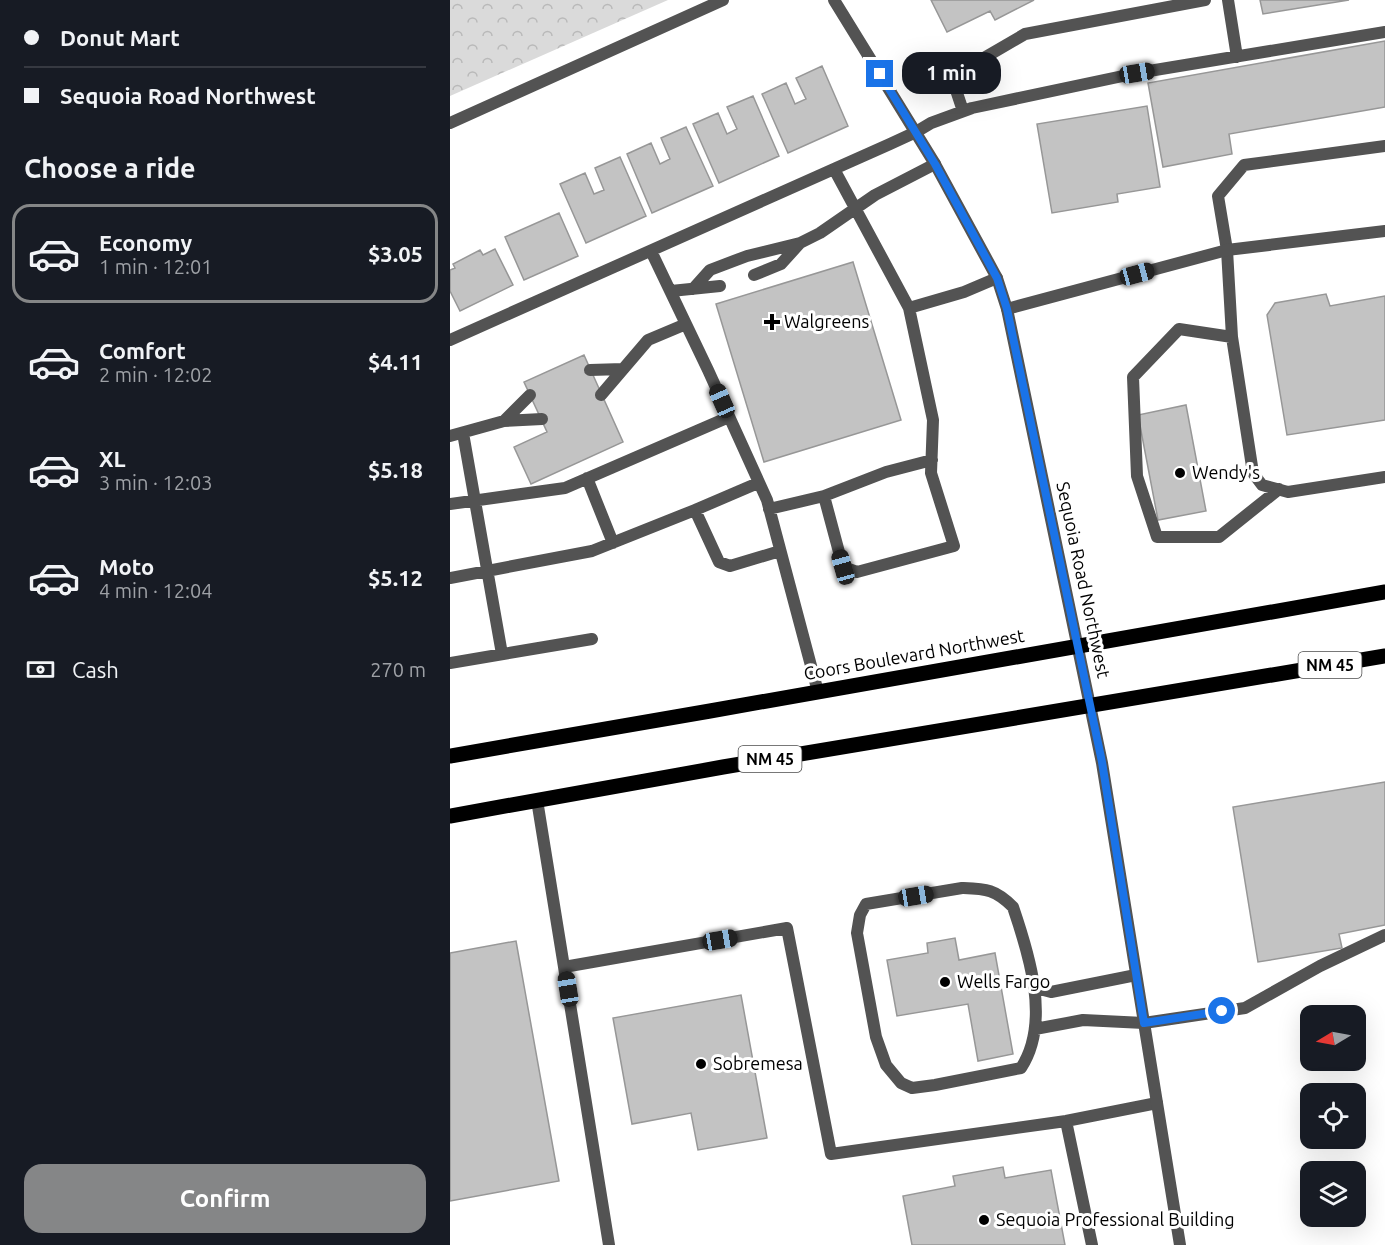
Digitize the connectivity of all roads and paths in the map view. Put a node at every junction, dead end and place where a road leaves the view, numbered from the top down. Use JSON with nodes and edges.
{"nodes":[{"id":1,"x":723,"y":0,"type":"edge"},
{"id":2,"x":834,"y":0,"type":"edge"},
{"id":3,"x":1205,"y":0,"type":"edge"},
{"id":4,"x":1228,"y":0,"type":"edge"},
{"id":5,"x":1385,"y":32,"type":"edge"},
{"id":6,"x":1238,"y":57,"type":"junction"},
{"id":7,"x":963,"y":111,"type":"junction"},
{"id":8,"x":450,"y":123,"type":"edge"},
{"id":9,"x":916,"y":132,"type":"junction"},
{"id":10,"x":1385,"y":146,"type":"edge"},
{"id":11,"x":935,"y":164,"type":"junction"},
{"id":12,"x":834,"y":169,"type":"junction"},
{"id":13,"x":855,"y":208,"type":"junction"},
{"id":14,"x":1385,"y":231,"type":"edge"},
{"id":15,"x":800,"y":243,"type":"junction"},
{"id":16,"x":651,"y":250,"type":"junction"},
{"id":17,"x":1227,"y":250,"type":"junction"},
{"id":18,"x":754,"y":275,"type":"dead end"},
{"id":19,"x":997,"y":278,"type":"junction"},
{"id":20,"x":720,"y":286,"type":"dead end"},
{"id":21,"x":693,"y":289,"type":"junction"},
{"id":22,"x":671,"y":291,"type":"junction"},
{"id":23,"x":909,"y":308,"type":"junction"},
{"id":24,"x":1007,"y":309,"type":"junction"},
{"id":25,"x":686,"y":324,"type":"junction"},
{"id":26,"x":1232,"y":337,"type":"junction"},
{"id":27,"x":450,"y":340,"type":"edge"},
{"id":28,"x":623,"y":369,"type":"junction"},
{"id":29,"x":590,"y":370,"type":"dead end"},
{"id":30,"x":530,"y":395,"type":"dead end"},
{"id":31,"x":602,"y":395,"type":"dead end"},
{"id":32,"x":729,"y":417,"type":"junction"},
{"id":33,"x":542,"y":419,"type":"dead end"},
{"id":34,"x":504,"y":421,"type":"junction"},
{"id":35,"x":463,"y":433,"type":"junction"},
{"id":36,"x":450,"y":436,"type":"edge"},
{"id":37,"x":932,"y":460,"type":"junction"},
{"id":38,"x":1385,"y":477,"type":"edge"},
{"id":39,"x":587,"y":478,"type":"junction"},
{"id":40,"x":758,"y":483,"type":"junction"},
{"id":41,"x":1279,"y":489,"type":"junction"},
{"id":42,"x":824,"y":496,"type":"junction"},
{"id":43,"x":475,"y":501,"type":"junction"},
{"id":44,"x":450,"y":504,"type":"edge"},
{"id":45,"x":769,"y":509,"type":"junction"},
{"id":46,"x":695,"y":510,"type":"junction"},
{"id":47,"x":613,"y":543,"type":"junction"},
{"id":48,"x":780,"y":551,"type":"junction"},
{"id":49,"x":486,"y":571,"type":"junction"},
{"id":50,"x":450,"y":578,"type":"edge"},
{"id":51,"x":1385,"y":592,"type":"edge"},
{"id":52,"x":592,"y":639,"type":"dead end"},
{"id":53,"x":1079,"y":645,"type":"junction"},
{"id":54,"x":501,"y":654,"type":"junction"},
{"id":55,"x":1385,"y":656,"type":"edge"},
{"id":56,"x":450,"y":663,"type":"edge"},
{"id":57,"x":818,"y":692,"type":"junction"},
{"id":58,"x":1090,"y":705,"type":"junction"},
{"id":59,"x":450,"y":756,"type":"edge"},
{"id":60,"x":537,"y":800,"type":"junction"},
{"id":61,"x":450,"y":816,"type":"edge"},
{"id":62,"x":1385,"y":935,"type":"edge"},
{"id":63,"x":564,"y":966,"type":"junction"},
{"id":64,"x":1136,"y":975,"type":"junction"},
{"id":65,"x":1036,"y":988,"type":"junction"},
{"id":66,"x":1144,"y":1023,"type":"junction"},
{"id":67,"x":1035,"y":1029,"type":"junction"},
{"id":68,"x":1157,"y":1103,"type":"junction"},
{"id":69,"x":1066,"y":1121,"type":"junction"},
{"id":70,"x":609,"y":1245,"type":"edge"},
{"id":71,"x":1092,"y":1245,"type":"edge"},
{"id":72,"x":1180,"y":1245,"type":"edge"}],
"edges":[{"from":1,"to":8,"type":"street"},
{"from":2,"to":9,"type":"street","name":"Sequoia Road Northwest"},
{"from":3,"to":7,"type":"street"},
{"from":4,"to":6,"type":"street"},
{"from":5,"to":6,"type":"street"},
{"from":6,"to":7,"type":"street"},
{"from":7,"to":9,"type":"street"},
{"from":9,"to":11,"type":"street","name":"Sequoia Road Northwest"},
{"from":9,"to":12,"type":"street"},
{"from":10,"to":17,"type":"street"},
{"from":11,"to":13,"type":"street"},
{"from":11,"to":19,"type":"street","name":"Sequoia Road Northwest"},
{"from":12,"to":13,"type":"street"},
{"from":12,"to":16,"type":"street"},
{"from":13,"to":15,"type":"street"},
{"from":13,"to":23,"type":"street"},
{"from":14,"to":17,"type":"street"},
{"from":15,"to":18,"type":"street"},
{"from":15,"to":21,"type":"street"},
{"from":16,"to":22,"type":"street"},
{"from":16,"to":27,"type":"street"},
{"from":17,"to":24,"type":"street"},
{"from":17,"to":26,"type":"street"},
{"from":19,"to":23,"type":"street"},
{"from":19,"to":24,"type":"street","name":"Sequoia Road Northwest"},
{"from":20,"to":21,"type":"street"},
{"from":21,"to":22,"type":"street"},
{"from":22,"to":25,"type":"street"},
{"from":23,"to":37,"type":"street"},
{"from":24,"to":53,"type":"street","name":"Sequoia Road Northwest"},
{"from":25,"to":28,"type":"street"},
{"from":25,"to":32,"type":"street"},
{"from":26,"to":41,"type":"street"},
{"from":26,"to":41,"type":"street"},
{"from":28,"to":29,"type":"street"},
{"from":28,"to":31,"type":"street"},
{"from":30,"to":34,"type":"street"},
{"from":32,"to":39,"type":"street"},
{"from":32,"to":40,"type":"street"},
{"from":33,"to":34,"type":"street"},
{"from":34,"to":35,"type":"street"},
{"from":35,"to":36,"type":"street"},
{"from":35,"to":43,"type":"street"},
{"from":37,"to":42,"type":"street"},
{"from":37,"to":42,"type":"street"},
{"from":38,"to":41,"type":"street"},
{"from":39,"to":43,"type":"street"},
{"from":39,"to":47,"type":"street"},
{"from":40,"to":45,"type":"street"},
{"from":40,"to":46,"type":"street"},
{"from":42,"to":45,"type":"street"},
{"from":43,"to":44,"type":"street"},
{"from":43,"to":49,"type":"street"},
{"from":45,"to":48,"type":"street"},
{"from":46,"to":47,"type":"street"},
{"from":46,"to":48,"type":"street"},
{"from":47,"to":49,"type":"street"},
{"from":48,"to":57,"type":"street"},
{"from":49,"to":50,"type":"street"},
{"from":49,"to":54,"type":"street"},
{"from":51,"to":53,"type":"main road","name":"Coors Boulevard Northwest"},
{"from":52,"to":54,"type":"street"},
{"from":53,"to":57,"type":"main road","name":"Coors Boulevard Northwest"},
{"from":53,"to":58,"type":"street","name":"Sequoia Road Northwest"},
{"from":54,"to":56,"type":"street"},
{"from":55,"to":58,"type":"main road","number":"NM 45"},
{"from":57,"to":59,"type":"main road","name":"Coors Boulevard Northwest"},
{"from":58,"to":60,"type":"main road","number":"NM 45"},
{"from":58,"to":64,"type":"street","name":"Sequoia Road Northwest"},
{"from":60,"to":61,"type":"main road","number":"NM 45"},
{"from":60,"to":63,"type":"street"},
{"from":62,"to":66,"type":"street"},
{"from":63,"to":69,"type":"street"},
{"from":63,"to":70,"type":"street"},
{"from":64,"to":65,"type":"street"},
{"from":64,"to":66,"type":"street","name":"Sequoia Road Northwest"},
{"from":65,"to":67,"type":"street"},
{"from":65,"to":67,"type":"street"},
{"from":66,"to":67,"type":"street"},
{"from":66,"to":68,"type":"street","name":"Sequoia Road Northwest"},
{"from":68,"to":69,"type":"street"},
{"from":68,"to":72,"type":"street","name":"Sequoia Road Northwest"},
{"from":69,"to":71,"type":"street"}]}
